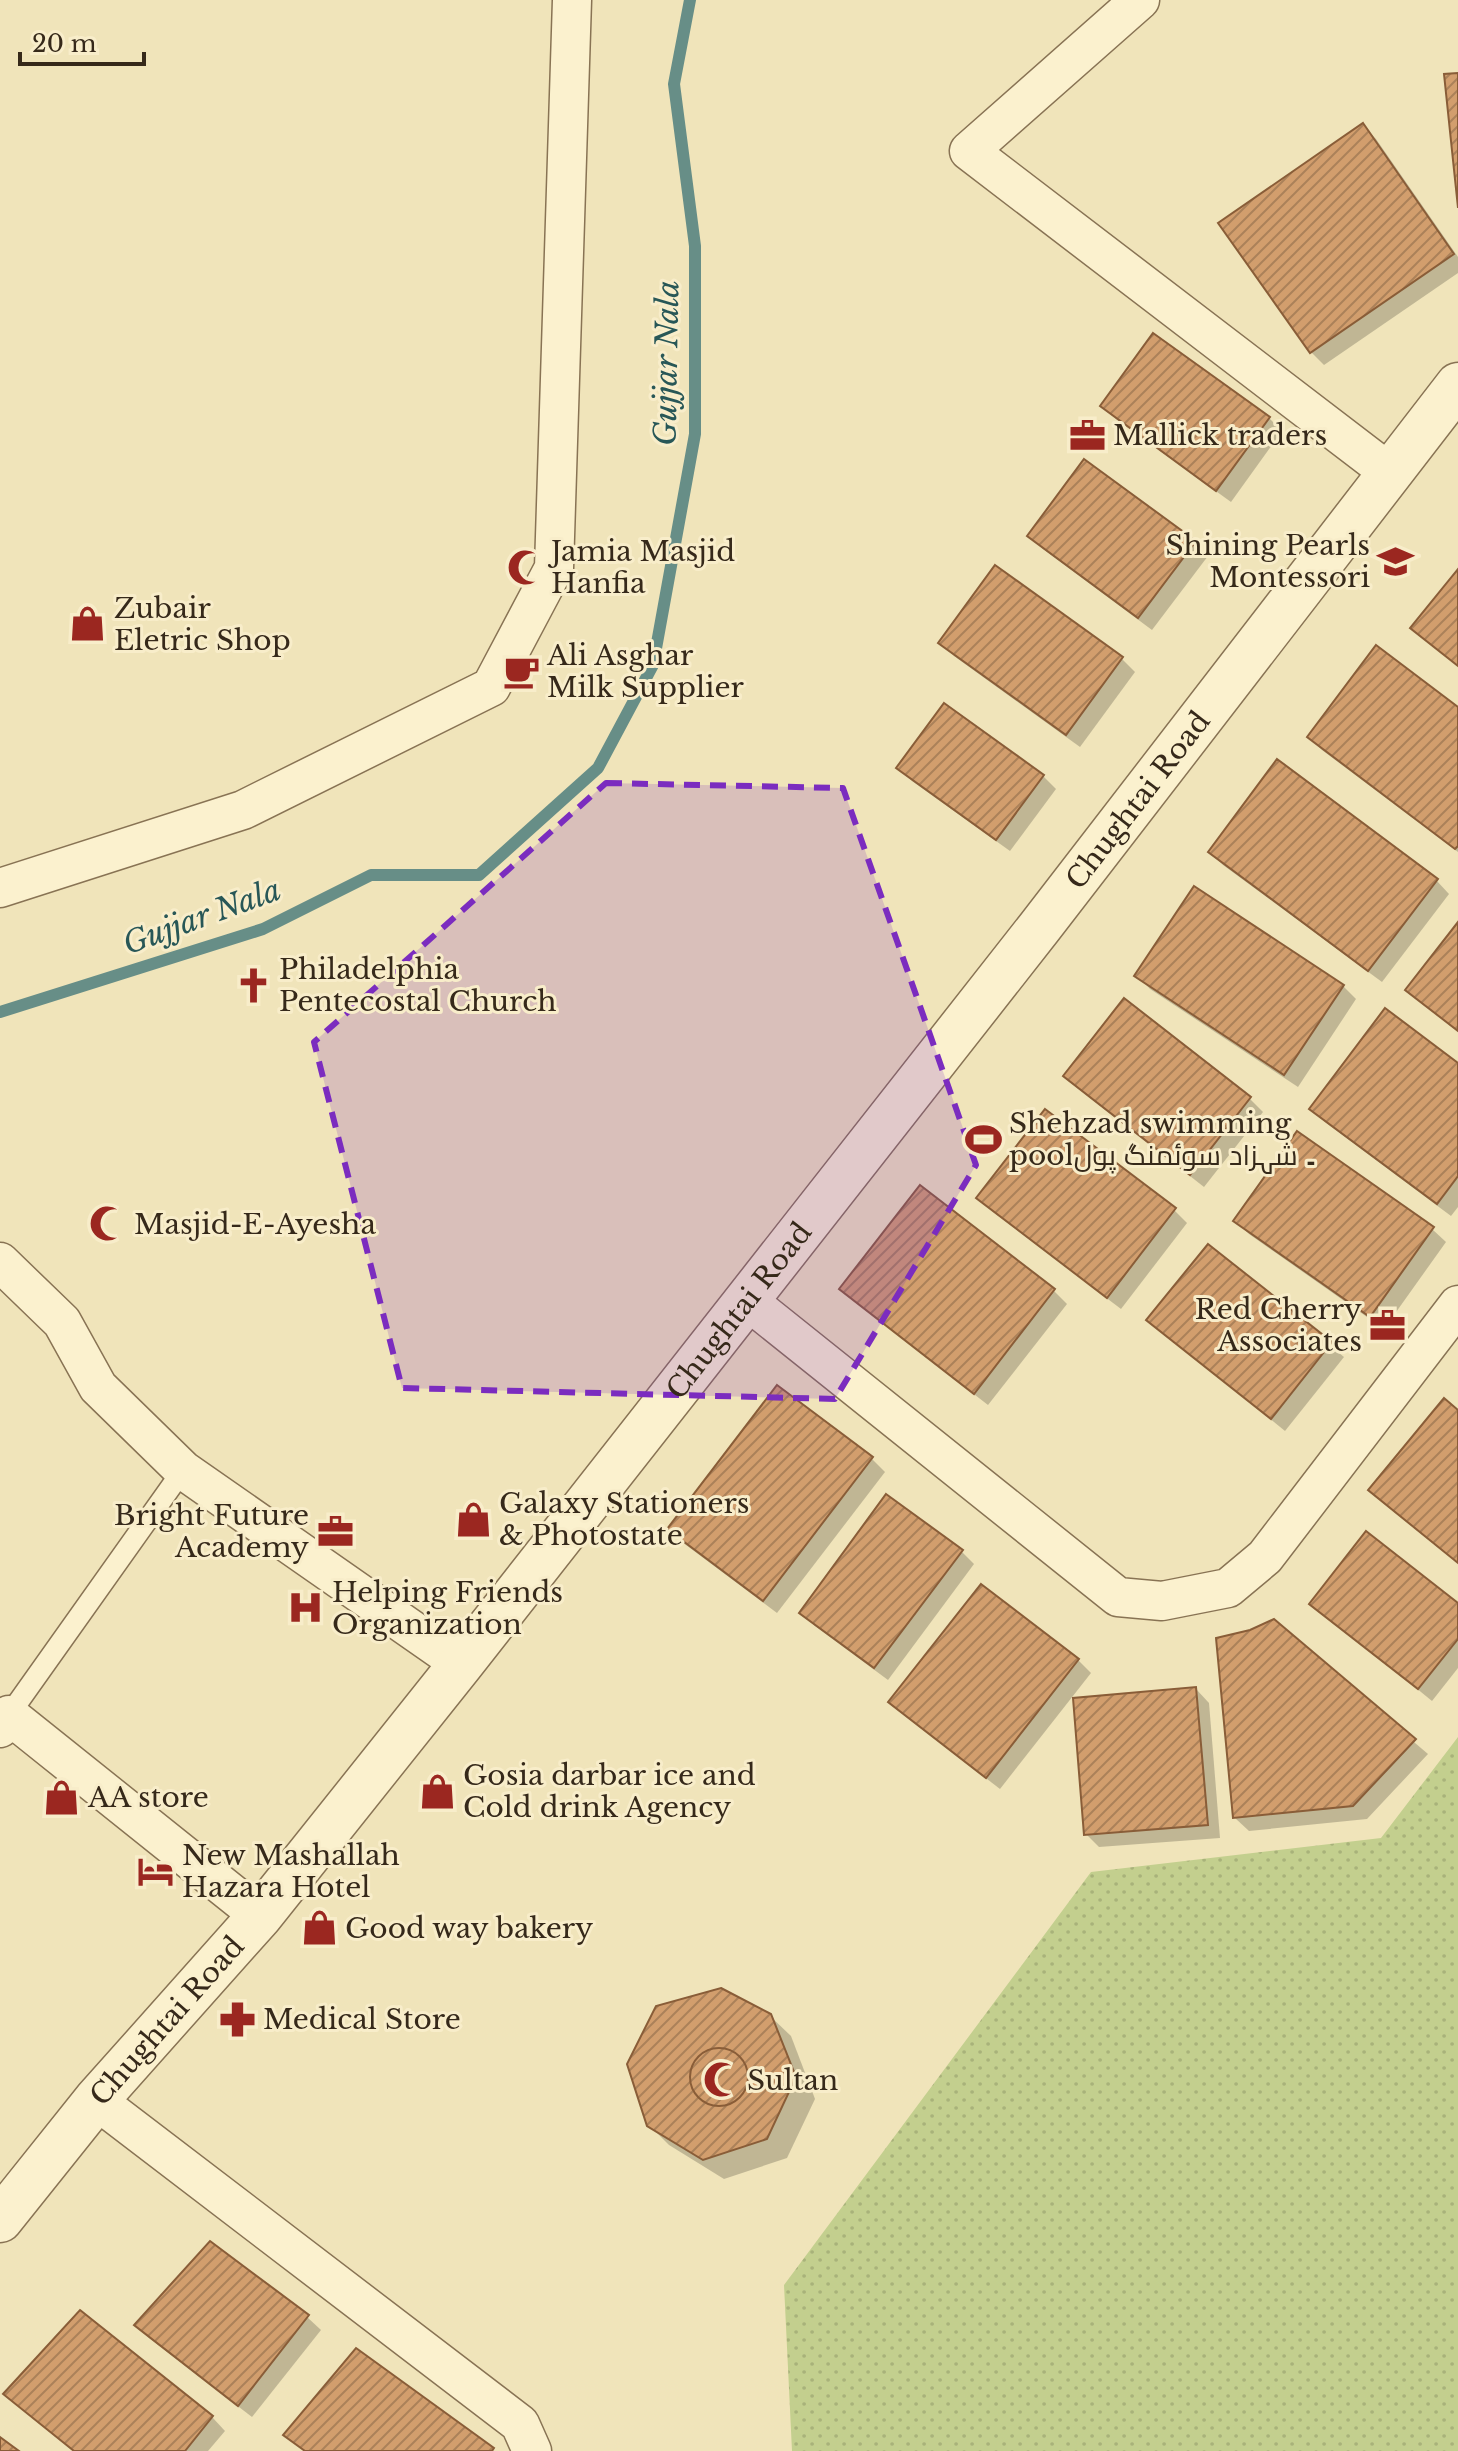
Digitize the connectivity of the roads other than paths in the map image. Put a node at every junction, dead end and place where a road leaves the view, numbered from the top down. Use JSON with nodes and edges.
{"nodes":[{"id":1,"x":572,"y":0,"type":"edge"},
{"id":2,"x":1140,"y":0,"type":"edge"},
{"id":3,"x":1458,"y":385,"type":"edge"},
{"id":4,"x":1390,"y":473,"type":"junction"},
{"id":5,"x":0,"y":888,"type":"edge"},
{"id":6,"x":0,"y":1262,"type":"edge"},
{"id":7,"x":748,"y":1301,"type":"junction"},
{"id":8,"x":1458,"y":1305,"type":"edge"},
{"id":9,"x":183,"y":1470,"type":"junction"},
{"id":10,"x":461,"y":1664,"type":"junction"},
{"id":11,"x":5,"y":1722,"type":"edge"},
{"id":12,"x":260,"y":1916,"type":"junction"},
{"id":13,"x":96,"y":2100,"type":"junction"},
{"id":14,"x":0,"y":2220,"type":"edge"},
{"id":15,"x":532,"y":2451,"type":"edge"}],
"edges":[{"from":1,"to":5,"type":"street"},
{"from":2,"to":4,"type":"street"},
{"from":3,"to":4,"type":"street","name":"Chughtai Road"},
{"from":4,"to":7,"type":"street","name":"Chughtai Road"},
{"from":6,"to":9,"type":"street"},
{"from":7,"to":8,"type":"street"},
{"from":7,"to":10,"type":"street","name":"Chughtai Road"},
{"from":9,"to":10,"type":"street"},
{"from":9,"to":11,"type":"lane"},
{"from":10,"to":12,"type":"street","name":"Chughtai Road"},
{"from":11,"to":12,"type":"street"},
{"from":12,"to":13,"type":"street","name":"Chughtai Road"},
{"from":13,"to":14,"type":"street","name":"Chughtai Road"},
{"from":13,"to":15,"type":"street"}]}
